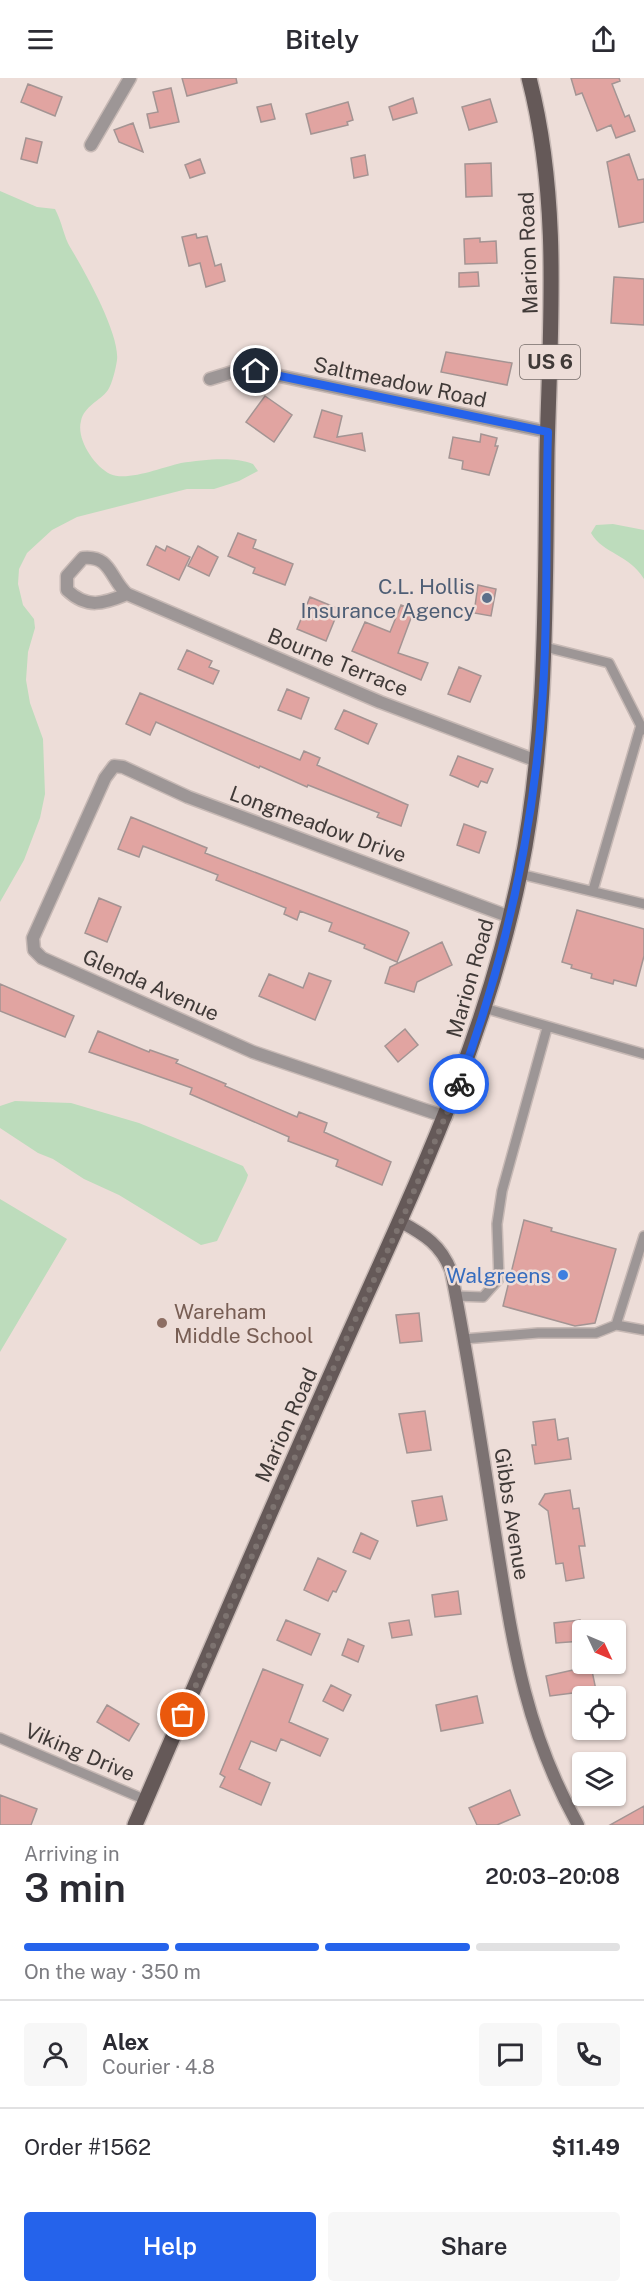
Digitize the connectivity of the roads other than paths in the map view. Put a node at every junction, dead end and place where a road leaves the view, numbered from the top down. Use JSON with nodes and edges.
{"nodes":[{"id":1,"x":130,"y":78,"type":"edge"},
{"id":2,"x":529,"y":78,"type":"edge"},
{"id":3,"x":91,"y":145,"type":"dead end"},
{"id":4,"x":210,"y":380,"type":"dead end"},
{"id":5,"x":548,"y":432,"type":"junction"},
{"id":6,"x":127,"y":594,"type":"junction"},
{"id":7,"x":545,"y":647,"type":"junction"},
{"id":8,"x":642,"y":728,"type":"edge"},
{"id":9,"x":537,"y":761,"type":"junction"},
{"id":10,"x":114,"y":766,"type":"joint"},
{"id":11,"x":520,"y":874,"type":"junction"},
{"id":12,"x":593,"y":890,"type":"junction"},
{"id":13,"x":644,"y":904,"type":"edge"},
{"id":14,"x":510,"y":917,"type":"junction"},
{"id":15,"x":484,"y":1008,"type":"junction"},
{"id":16,"x":547,"y":1028,"type":"junction"},
{"id":17,"x":644,"y":1054,"type":"edge"},
{"id":18,"x":447,"y":1117,"type":"junction"},
{"id":19,"x":401,"y":1222,"type":"junction"},
{"id":20,"x":644,"y":1236,"type":"edge"},
{"id":21,"x":456,"y":1296,"type":"junction"},
{"id":22,"x":616,"y":1325,"type":"junction"},
{"id":23,"x":644,"y":1330,"type":"edge"},
{"id":24,"x":464,"y":1339,"type":"junction"},
{"id":25,"x":0,"y":1738,"type":"edge"},
{"id":26,"x":146,"y":1800,"type":"junction"},
{"id":27,"x":135,"y":1825,"type":"edge"},
{"id":28,"x":578,"y":1825,"type":"edge"}],
"edges":[{"from":1,"to":3,"type":"street"},
{"from":2,"to":5,"type":"main road","name":"Marion Road","number":"US 6"},
{"from":4,"to":5,"type":"street","name":"Saltmeadow Road"},
{"from":5,"to":7,"type":"main road","name":"Marion Road","number":"US 6"},
{"from":6,"to":6,"type":"street"},
{"from":6,"to":9,"type":"street","name":"Bourne Terrace"},
{"from":7,"to":8,"type":"lane"},
{"from":7,"to":9,"type":"main road","name":"Marion Road","number":"US 6"},
{"from":8,"to":12,"type":"lane"},
{"from":9,"to":11,"type":"main road","name":"Marion Road","number":"US 6"},
{"from":10,"to":14,"type":"street","name":"Longmeadow Drive"},
{"from":10,"to":18,"type":"street","name":"Glenda Avenue"},
{"from":11,"to":12,"type":"lane"},
{"from":11,"to":14,"type":"main road","name":"Marion Road","number":"US 6"},
{"from":12,"to":13,"type":"lane"},
{"from":14,"to":15,"type":"main road","name":"Marion Road","number":"US 6"},
{"from":15,"to":16,"type":"lane"},
{"from":15,"to":18,"type":"main road","name":"Marion Road","number":"US 6"},
{"from":16,"to":17,"type":"lane"},
{"from":16,"to":21,"type":"lane"},
{"from":18,"to":19,"type":"main road","name":"Marion Road","number":"US 6"},
{"from":19,"to":21,"type":"main road","name":"Gibbs Avenue"},
{"from":19,"to":26,"type":"main road","name":"Marion Road","number":"US 6"},
{"from":20,"to":22,"type":"lane"},
{"from":21,"to":24,"type":"main road","name":"Gibbs Avenue"},
{"from":22,"to":23,"type":"lane"},
{"from":22,"to":24,"type":"lane"},
{"from":24,"to":28,"type":"main road","name":"Gibbs Avenue"},
{"from":25,"to":26,"type":"lane","name":"Viking Drive"},
{"from":26,"to":27,"type":"main road","name":"Marion Road","number":"US 6"}]}
